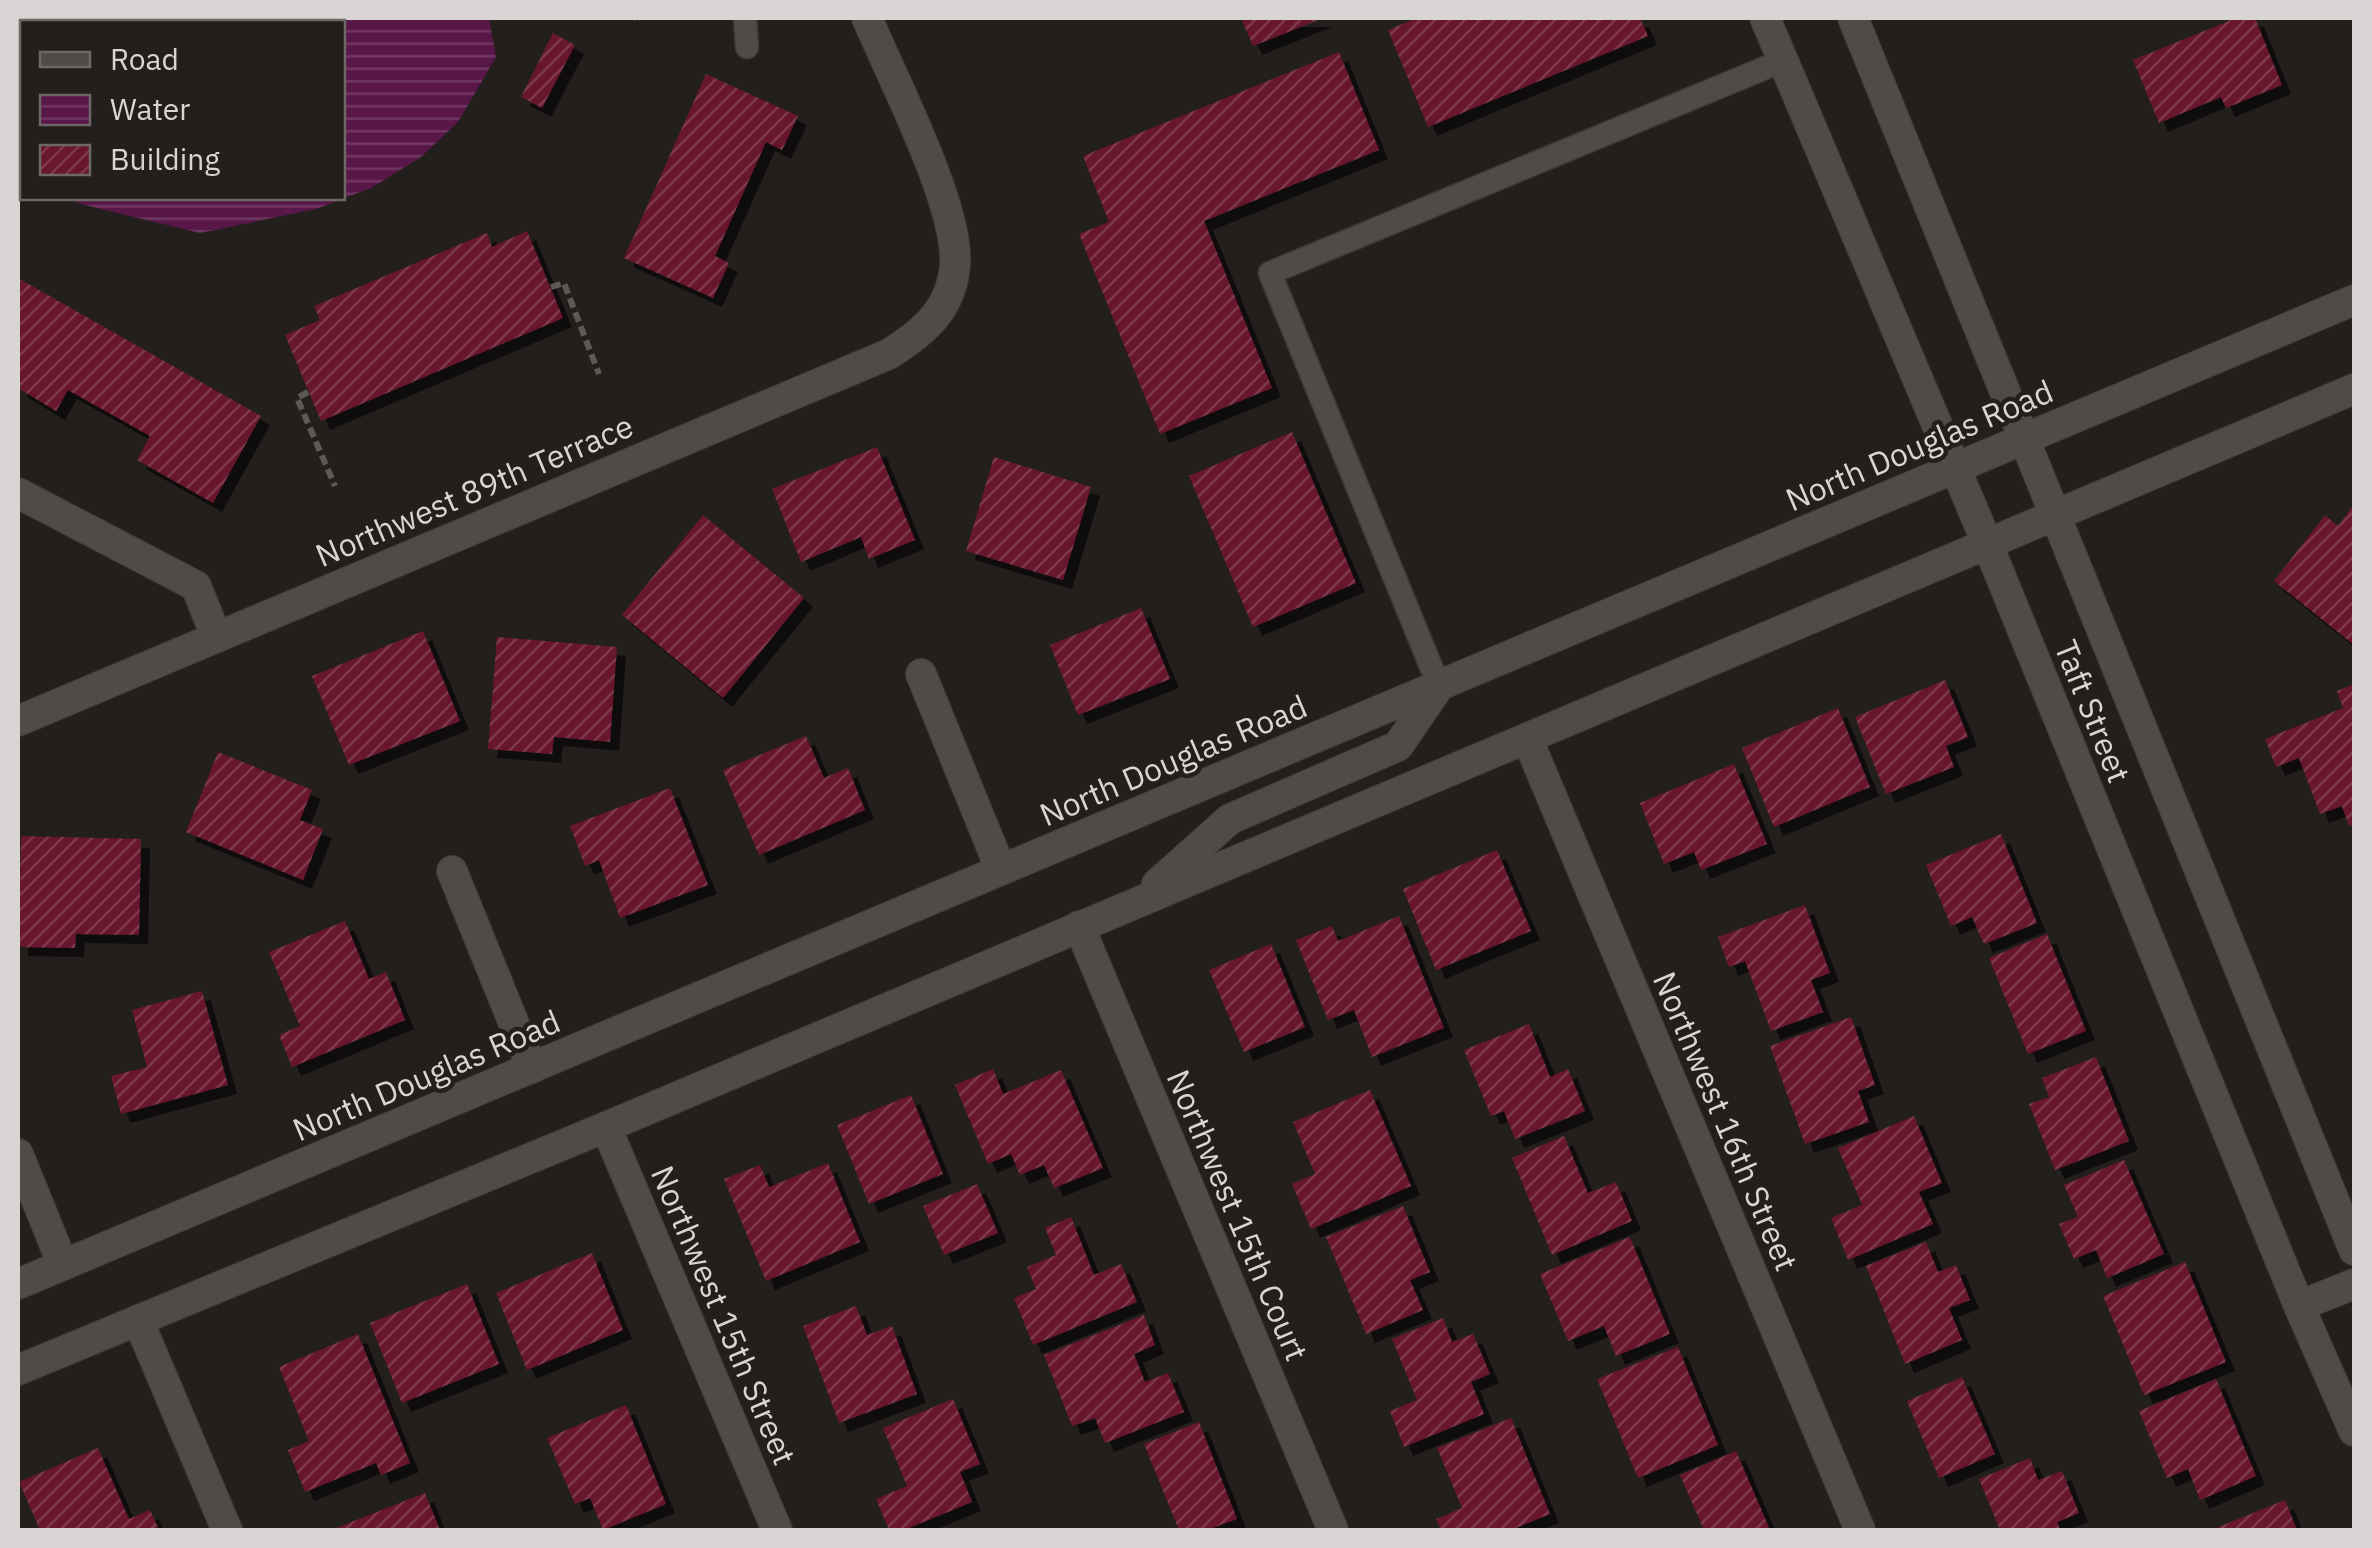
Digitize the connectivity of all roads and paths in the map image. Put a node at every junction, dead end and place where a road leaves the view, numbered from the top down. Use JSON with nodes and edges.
{"nodes":[{"id":1,"x":745,"y":18,"type":"edge"},
{"id":2,"x":866,"y":18,"type":"edge"},
{"id":3,"x":1764,"y":18,"type":"edge"},
{"id":4,"x":1853,"y":18,"type":"edge"},
{"id":5,"x":747,"y":47,"type":"dead end"},
{"id":6,"x":1782,"y":60,"type":"junction"},
{"id":7,"x":551,"y":287,"type":"dead end"},
{"id":8,"x":2354,"y":300,"type":"edge"},
{"id":9,"x":598,"y":374,"type":"dead end"},
{"id":10,"x":2354,"y":388,"type":"edge"},
{"id":11,"x":308,"y":392,"type":"dead end"},
{"id":12,"x":2024,"y":438,"type":"junction"},
{"id":13,"x":1954,"y":467,"type":"junction"},
{"id":14,"x":334,"y":486,"type":"dead end"},
{"id":15,"x":18,"y":493,"type":"edge"},
{"id":16,"x":2055,"y":514,"type":"junction"},
{"id":17,"x":1987,"y":543,"type":"junction"},
{"id":18,"x":216,"y":636,"type":"junction"},
{"id":19,"x":920,"y":674,"type":"dead end"},
{"id":20,"x":1439,"y":686,"type":"junction"},
{"id":21,"x":18,"y":721,"type":"edge"},
{"id":22,"x":1526,"y":738,"type":"junction"},
{"id":23,"x":1001,"y":870,"type":"junction"},
{"id":24,"x":452,"y":871,"type":"dead end"},
{"id":25,"x":1136,"y":902,"type":"junction"},
{"id":26,"x":1079,"y":926,"type":"junction"},
{"id":27,"x":532,"y":1068,"type":"junction"},
{"id":28,"x":606,"y":1127,"type":"junction"},
{"id":29,"x":18,"y":1154,"type":"edge"},
{"id":30,"x":2354,"y":1250,"type":"edge"},
{"id":31,"x":63,"y":1266,"type":"junction"},
{"id":32,"x":18,"y":1284,"type":"edge"},
{"id":33,"x":2354,"y":1284,"type":"edge"},
{"id":34,"x":2298,"y":1306,"type":"junction"},
{"id":35,"x":138,"y":1320,"type":"junction"},
{"id":36,"x":18,"y":1370,"type":"edge"},
{"id":37,"x":2354,"y":1431,"type":"edge"},
{"id":38,"x":227,"y":1530,"type":"edge"},
{"id":39,"x":777,"y":1530,"type":"edge"},
{"id":40,"x":1333,"y":1530,"type":"edge"},
{"id":41,"x":1860,"y":1530,"type":"edge"}],
"edges":[{"from":1,"to":5,"type":"lane"},
{"from":2,"to":18,"type":"street","name":"Northwest 89th Terrace"},
{"from":3,"to":6,"type":"street","name":"Taft Street"},
{"from":4,"to":12,"type":"street","name":"Taft Street"},
{"from":6,"to":13,"type":"street","name":"Taft Street"},
{"from":6,"to":20,"type":"lane"},
{"from":7,"to":9,"type":"path"},
{"from":8,"to":12,"type":"street","name":"North Douglas Road"},
{"from":10,"to":16,"type":"street"},
{"from":11,"to":14,"type":"path"},
{"from":12,"to":13,"type":"street","name":"North Douglas Road"},
{"from":12,"to":16,"type":"street","name":"Taft Street"},
{"from":13,"to":17,"type":"street","name":"Taft Street"},
{"from":13,"to":20,"type":"street","name":"North Douglas Road"},
{"from":15,"to":18,"type":"street"},
{"from":16,"to":17,"type":"street"},
{"from":16,"to":30,"type":"street","name":"Taft Street"},
{"from":17,"to":22,"type":"street"},
{"from":17,"to":34,"type":"street","name":"Taft Street"},
{"from":18,"to":21,"type":"street","name":"Northwest 89th Terrace"},
{"from":19,"to":23,"type":"street"},
{"from":20,"to":23,"type":"street","name":"North Douglas Road"},
{"from":20,"to":25,"type":"street"},
{"from":22,"to":25,"type":"street"},
{"from":22,"to":41,"type":"street","name":"Northwest 16th Street"},
{"from":23,"to":27,"type":"street","name":"North Douglas Road"},
{"from":24,"to":27,"type":"street"},
{"from":25,"to":26,"type":"street"},
{"from":26,"to":28,"type":"street"},
{"from":26,"to":40,"type":"street","name":"Northwest 15th Court"},
{"from":27,"to":31,"type":"street","name":"North Douglas Road"},
{"from":28,"to":35,"type":"street"},
{"from":28,"to":39,"type":"street","name":"Northwest 15th Street"},
{"from":29,"to":31,"type":"street"},
{"from":31,"to":32,"type":"street","name":"North Douglas Road"},
{"from":33,"to":34,"type":"street"},
{"from":34,"to":37,"type":"street","name":"Taft Street"},
{"from":35,"to":36,"type":"street"},
{"from":35,"to":38,"type":"street"}]}
